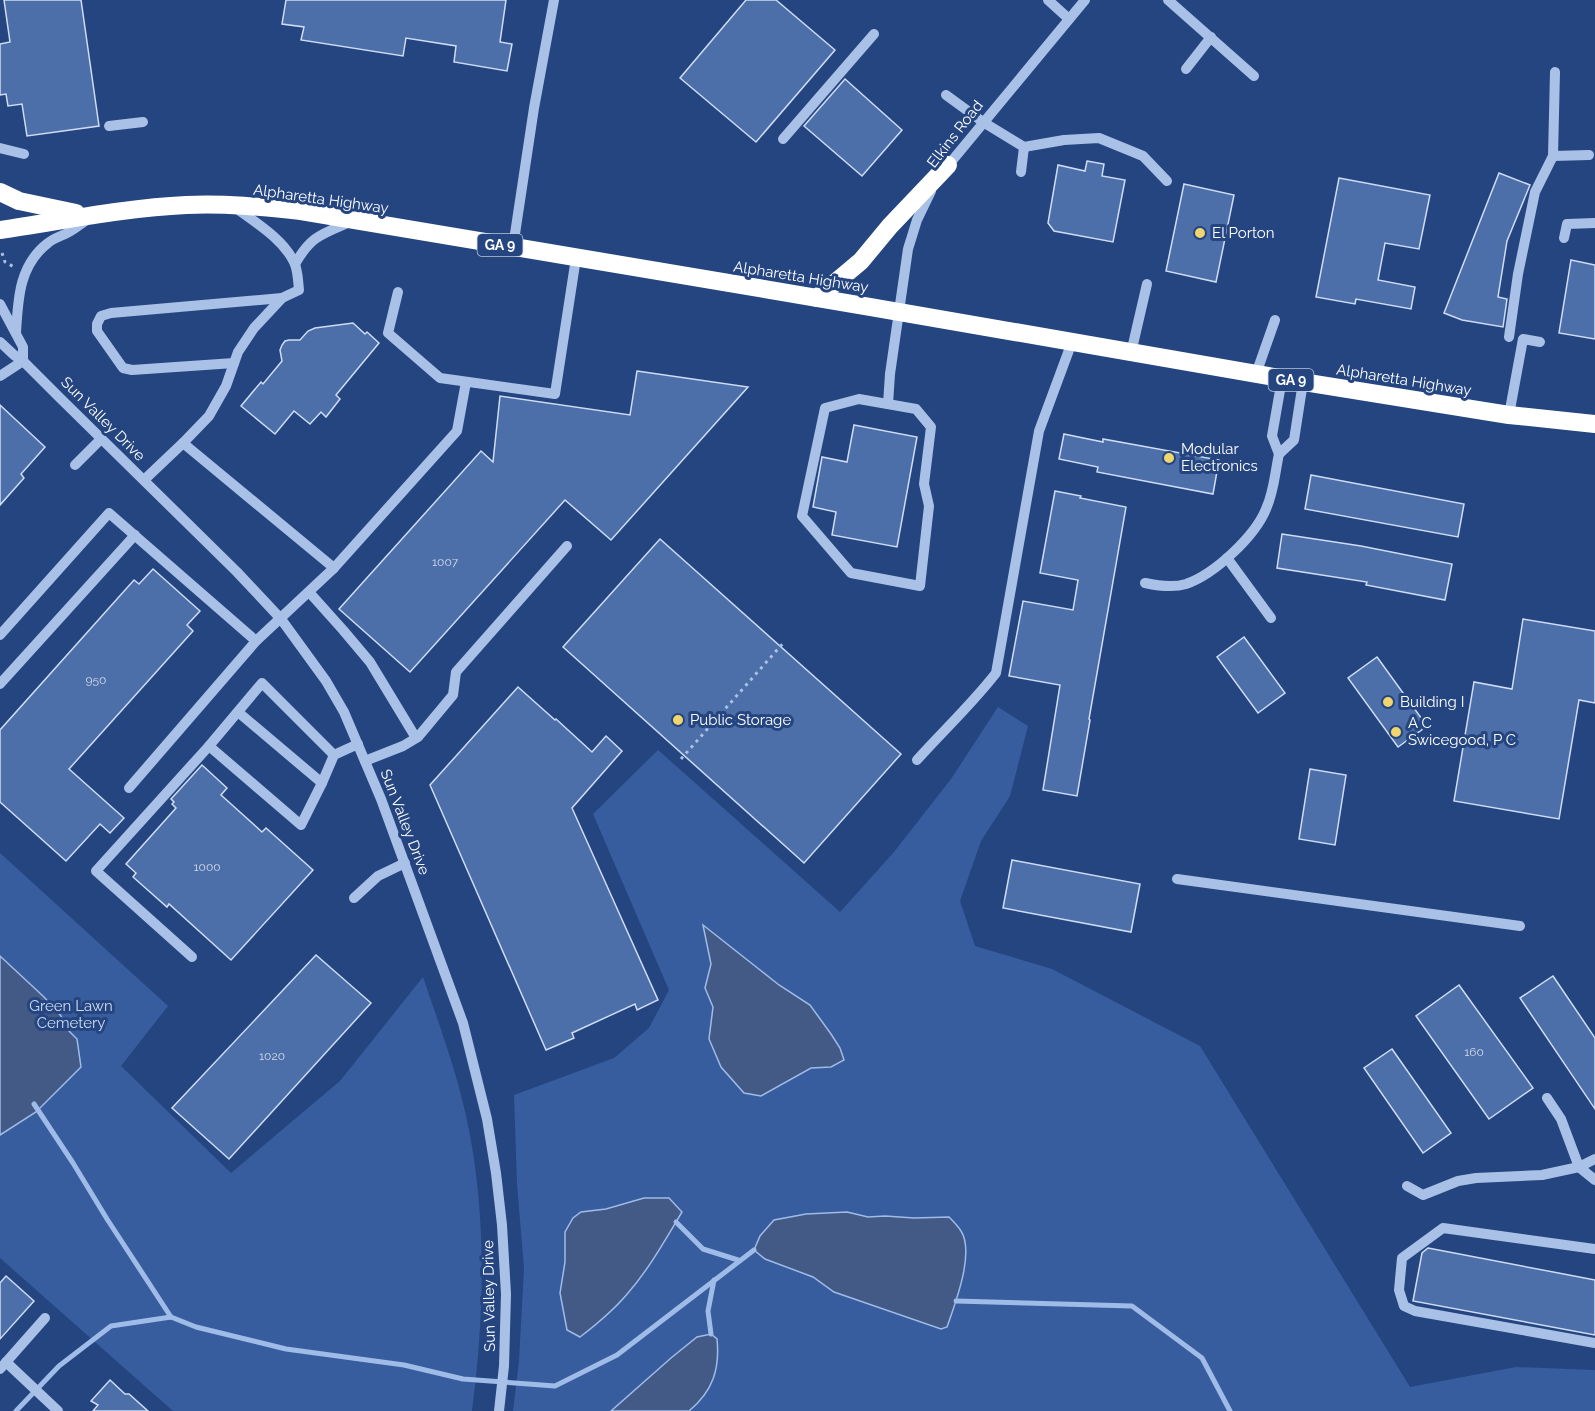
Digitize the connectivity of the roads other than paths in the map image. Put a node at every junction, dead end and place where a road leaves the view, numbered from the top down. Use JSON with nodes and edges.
{"nodes":[{"id":1,"x":554,"y":0,"type":"edge"},
{"id":2,"x":1048,"y":0,"type":"edge"},
{"id":3,"x":1085,"y":0,"type":"edge"},
{"id":4,"x":1168,"y":0,"type":"edge"},
{"id":5,"x":1069,"y":19,"type":"junction"},
{"id":6,"x":874,"y":34,"type":"dead end"},
{"id":7,"x":1211,"y":38,"type":"junction"},
{"id":8,"x":1186,"y":69,"type":"dead end"},
{"id":9,"x":1556,"y":72,"type":"dead end"},
{"id":10,"x":1254,"y":76,"type":"dead end"},
{"id":11,"x":946,"y":95,"type":"dead end"},
{"id":12,"x":143,"y":122,"type":"dead end"},
{"id":13,"x":983,"y":122,"type":"junction"},
{"id":14,"x":110,"y":126,"type":"dead end"},
{"id":15,"x":783,"y":139,"type":"dead end"},
{"id":16,"x":1024,"y":147,"type":"junction"},
{"id":17,"x":0,"y":148,"type":"edge"},
{"id":18,"x":24,"y":154,"type":"dead end"},
{"id":19,"x":1589,"y":155,"type":"dead end"},
{"id":20,"x":1553,"y":156,"type":"junction"},
{"id":21,"x":948,"y":165,"type":"junction"},
{"id":22,"x":1021,"y":172,"type":"dead end"},
{"id":23,"x":1167,"y":181,"type":"dead end"},
{"id":24,"x":0,"y":192,"type":"edge"},
{"id":25,"x":234,"y":206,"type":"junction"},
{"id":26,"x":93,"y":216,"type":"junction"},
{"id":27,"x":353,"y":220,"type":"junction"},
{"id":28,"x":1595,"y":223,"type":"edge"},
{"id":29,"x":0,"y":230,"type":"edge"},
{"id":30,"x":1564,"y":238,"type":"dead end"},
{"id":31,"x":513,"y":247,"type":"junction"},
{"id":32,"x":576,"y":258,"type":"junction"},
{"id":33,"x":295,"y":264,"type":"junction"},
{"id":34,"x":1147,"y":284,"type":"dead end"},
{"id":35,"x":398,"y":292,"type":"dead end"},
{"id":36,"x":282,"y":298,"type":"junction"},
{"id":37,"x":817,"y":298,"type":"junction"},
{"id":38,"x":0,"y":303,"type":"edge"},
{"id":39,"x":899,"y":312,"type":"junction"},
{"id":40,"x":1275,"y":320,"type":"dead end"},
{"id":41,"x":16,"y":333,"type":"junction"},
{"id":42,"x":1509,"y":337,"type":"dead end"},
{"id":43,"x":0,"y":342,"type":"edge"},
{"id":44,"x":1072,"y":342,"type":"junction"},
{"id":45,"x":1540,"y":342,"type":"dead end"},
{"id":46,"x":1131,"y":352,"type":"junction"},
{"id":47,"x":23,"y":361,"type":"junction"},
{"id":48,"x":234,"y":363,"type":"junction"},
{"id":49,"x":1256,"y":374,"type":"junction"},
{"id":50,"x":0,"y":376,"type":"edge"},
{"id":51,"x":1282,"y":379,"type":"junction"},
{"id":52,"x":466,"y":382,"type":"junction"},
{"id":53,"x":1303,"y":382,"type":"junction"},
{"id":54,"x":888,"y":404,"type":"junction"},
{"id":55,"x":1509,"y":414,"type":"junction"},
{"id":56,"x":1592,"y":427,"type":"edge"},
{"id":57,"x":101,"y":439,"type":"junction"},
{"id":58,"x":183,"y":443,"type":"junction"},
{"id":59,"x":1279,"y":454,"type":"junction"},
{"id":60,"x":75,"y":465,"type":"dead end"},
{"id":61,"x":144,"y":480,"type":"junction"},
{"id":62,"x":135,"y":535,"type":"junction"},
{"id":63,"x":567,"y":546,"type":"dead end"},
{"id":64,"x":1227,"y":558,"type":"junction"},
{"id":65,"x":334,"y":568,"type":"junction"},
{"id":66,"x":1145,"y":583,"type":"dead end"},
{"id":67,"x":309,"y":592,"type":"junction"},
{"id":68,"x":1271,"y":618,"type":"dead end"},
{"id":69,"x":281,"y":619,"type":"junction"},
{"id":70,"x":0,"y":635,"type":"edge"},
{"id":71,"x":256,"y":640,"type":"junction"},
{"id":72,"x":0,"y":684,"type":"edge"},
{"id":73,"x":238,"y":712,"type":"junction"},
{"id":74,"x":416,"y":738,"type":"junction"},
{"id":75,"x":358,"y":744,"type":"junction"},
{"id":76,"x":209,"y":746,"type":"junction"},
{"id":77,"x":334,"y":755,"type":"junction"},
{"id":78,"x":917,"y":760,"type":"dead end"},
{"id":79,"x":365,"y":761,"type":"junction"},
{"id":80,"x":322,"y":783,"type":"junction"},
{"id":81,"x":129,"y":788,"type":"dead end"},
{"id":82,"x":405,"y":863,"type":"junction"},
{"id":83,"x":1178,"y":879,"type":"dead end"},
{"id":84,"x":354,"y":898,"type":"dead end"},
{"id":85,"x":1520,"y":926,"type":"dead end"},
{"id":86,"x":192,"y":957,"type":"dead end"},
{"id":87,"x":1548,"y":1098,"type":"dead end"},
{"id":88,"x":1595,"y":1159,"type":"edge"},
{"id":89,"x":1579,"y":1167,"type":"junction"},
{"id":90,"x":1595,"y":1180,"type":"edge"},
{"id":91,"x":1407,"y":1186,"type":"dead end"},
{"id":92,"x":1595,"y":1250,"type":"edge"},
{"id":93,"x":45,"y":1318,"type":"dead end"},
{"id":94,"x":1595,"y":1343,"type":"edge"},
{"id":95,"x":3,"y":1366,"type":"edge"},
{"id":96,"x":58,"y":1411,"type":"edge"},
{"id":97,"x":499,"y":1411,"type":"edge"}],
"edges":[{"from":1,"to":31,"type":"street"},
{"from":2,"to":5,"type":"street"},
{"from":3,"to":5,"type":"street","name":"Elkins Road"},
{"from":4,"to":7,"type":"street"},
{"from":5,"to":13,"type":"street","name":"Elkins Road"},
{"from":6,"to":15,"type":"street"},
{"from":7,"to":8,"type":"street"},
{"from":7,"to":10,"type":"street"},
{"from":9,"to":20,"type":"street"},
{"from":11,"to":13,"type":"street"},
{"from":12,"to":14,"type":"street"},
{"from":13,"to":16,"type":"street"},
{"from":13,"to":21,"type":"street","name":"Elkins Road"},
{"from":16,"to":22,"type":"street"},
{"from":16,"to":23,"type":"street"},
{"from":17,"to":18,"type":"street"},
{"from":19,"to":20,"type":"street"},
{"from":20,"to":42,"type":"street"},
{"from":21,"to":37,"type":"highway"},
{"from":21,"to":39,"type":"street","name":"Elkins Road"},
{"from":24,"to":26,"type":"highway"},
{"from":25,"to":26,"type":"highway","name":"Alpharetta Highway","number":"GA 9"},
{"from":25,"to":27,"type":"highway","name":"Alpharetta Highway","number":"GA 9"},
{"from":25,"to":33,"type":"street"},
{"from":26,"to":29,"type":"highway","name":"Alpharetta Highway","number":"GA 9"},
{"from":26,"to":41,"type":"street"},
{"from":27,"to":31,"type":"highway","name":"Alpharetta Highway","number":"GA 9"},
{"from":27,"to":33,"type":"street"},
{"from":28,"to":30,"type":"street"},
{"from":31,"to":32,"type":"highway","name":"Alpharetta Highway","number":"GA 9"},
{"from":32,"to":37,"type":"highway","name":"Alpharetta Highway","number":"GA 9"},
{"from":32,"to":52,"type":"street"},
{"from":33,"to":36,"type":"street"},
{"from":34,"to":46,"type":"street"},
{"from":35,"to":52,"type":"street"},
{"from":36,"to":48,"type":"street"},
{"from":36,"to":48,"type":"street"},
{"from":37,"to":39,"type":"highway","name":"Alpharetta Highway","number":"GA 9"},
{"from":38,"to":41,"type":"street"},
{"from":39,"to":44,"type":"highway","name":"Alpharetta Highway","number":"GA 9"},
{"from":39,"to":54,"type":"street","name":"Elkins Road"},
{"from":40,"to":49,"type":"street"},
{"from":41,"to":47,"type":"street"},
{"from":43,"to":47,"type":"street","name":"Sun Valley Drive"},
{"from":44,"to":46,"type":"highway","name":"Alpharetta Highway","number":"GA 9"},
{"from":44,"to":78,"type":"street"},
{"from":45,"to":55,"type":"street"},
{"from":46,"to":49,"type":"highway","name":"Alpharetta Highway","number":"GA 9"},
{"from":47,"to":50,"type":"street"},
{"from":47,"to":57,"type":"street","name":"Sun Valley Drive"},
{"from":48,"to":58,"type":"street"},
{"from":49,"to":51,"type":"highway","name":"Alpharetta Highway","number":"GA 9"},
{"from":51,"to":53,"type":"highway","name":"Alpharetta Highway","number":"GA 9"},
{"from":51,"to":59,"type":"street"},
{"from":52,"to":65,"type":"street"},
{"from":53,"to":55,"type":"highway","name":"Alpharetta Highway","number":"GA 9"},
{"from":53,"to":59,"type":"street"},
{"from":54,"to":54,"type":"street"},
{"from":55,"to":56,"type":"highway","name":"Alpharetta Highway","number":"GA 9"},
{"from":57,"to":60,"type":"street"},
{"from":57,"to":61,"type":"street","name":"Sun Valley Drive"},
{"from":58,"to":61,"type":"street"},
{"from":58,"to":65,"type":"street"},
{"from":59,"to":64,"type":"street"},
{"from":61,"to":69,"type":"street","name":"Sun Valley Drive"},
{"from":62,"to":70,"type":"street"},
{"from":62,"to":71,"type":"street"},
{"from":62,"to":72,"type":"street"},
{"from":63,"to":74,"type":"street"},
{"from":64,"to":66,"type":"street"},
{"from":64,"to":68,"type":"street"},
{"from":65,"to":67,"type":"street"},
{"from":67,"to":69,"type":"street"},
{"from":67,"to":74,"type":"street"},
{"from":69,"to":71,"type":"street"},
{"from":69,"to":75,"type":"street","name":"Sun Valley Drive"},
{"from":71,"to":81,"type":"street"},
{"from":73,"to":76,"type":"street"},
{"from":73,"to":77,"type":"street"},
{"from":73,"to":80,"type":"street"},
{"from":74,"to":79,"type":"street"},
{"from":75,"to":77,"type":"street"},
{"from":75,"to":79,"type":"street","name":"Sun Valley Drive"},
{"from":76,"to":80,"type":"street"},
{"from":76,"to":86,"type":"street"},
{"from":77,"to":80,"type":"street"},
{"from":79,"to":82,"type":"street","name":"Sun Valley Drive"},
{"from":82,"to":84,"type":"street"},
{"from":82,"to":97,"type":"street","name":"Sun Valley Drive"},
{"from":83,"to":85,"type":"street"},
{"from":87,"to":89,"type":"street"},
{"from":88,"to":89,"type":"street"},
{"from":89,"to":90,"type":"street"},
{"from":89,"to":91,"type":"street"},
{"from":92,"to":94,"type":"street"},
{"from":93,"to":95,"type":"street"},
{"from":95,"to":96,"type":"street"}]}
